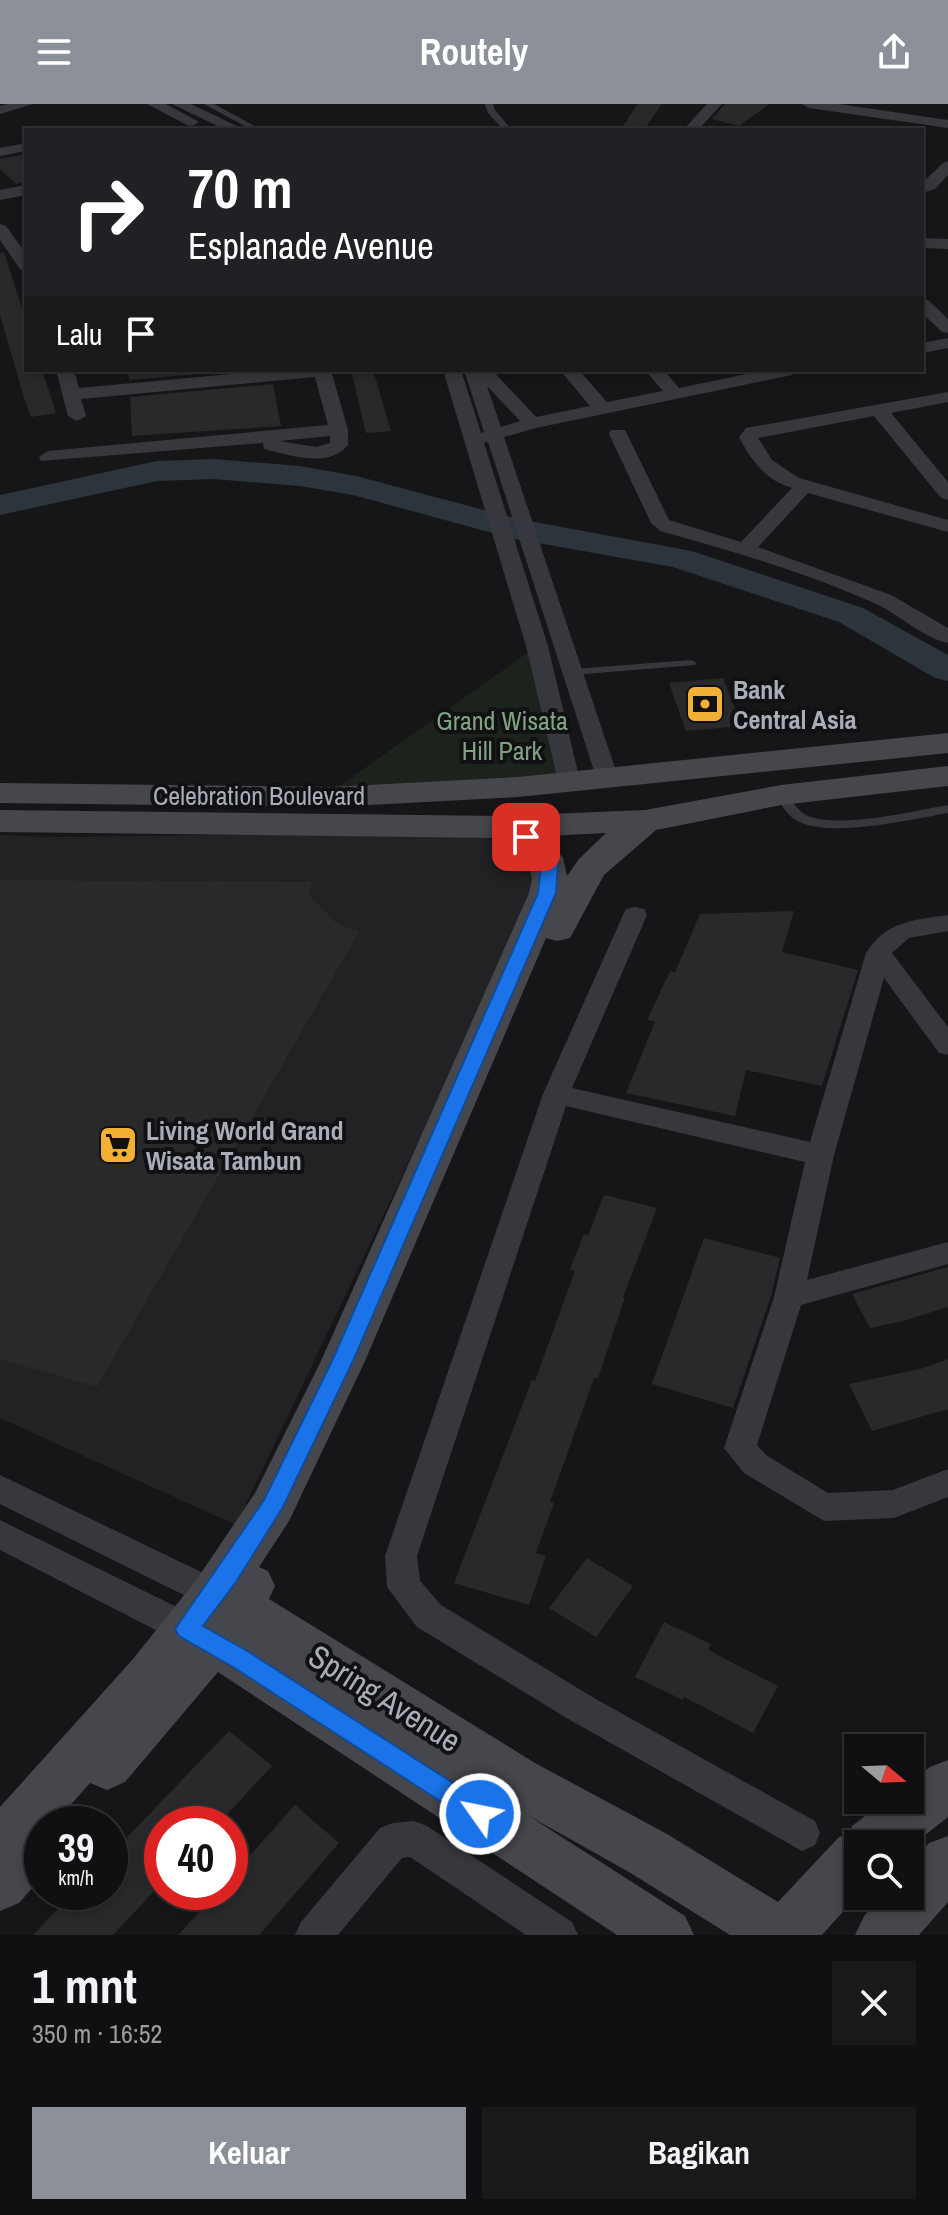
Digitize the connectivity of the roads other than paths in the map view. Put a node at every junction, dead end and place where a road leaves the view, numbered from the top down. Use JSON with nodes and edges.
{"nodes":[{"id":1,"x":26,"y":104,"type":"edge"},
{"id":2,"x":154,"y":104,"type":"edge"},
{"id":3,"x":179,"y":104,"type":"edge"},
{"id":4,"x":208,"y":104,"type":"edge"},
{"id":5,"x":489,"y":104,"type":"edge"},
{"id":6,"x":715,"y":104,"type":"edge"},
{"id":7,"x":809,"y":104,"type":"edge"},
{"id":8,"x":0,"y":110,"type":"edge"},
{"id":9,"x":948,"y":124,"type":"edge"},
{"id":10,"x":206,"y":128,"type":"edge"},
{"id":11,"x":233,"y":128,"type":"edge"},
{"id":12,"x":254,"y":128,"type":"edge"},
{"id":13,"x":506,"y":128,"type":"edge"},
{"id":14,"x":692,"y":128,"type":"edge"},
{"id":15,"x":24,"y":147,"type":"edge"},
{"id":16,"x":0,"y":152,"type":"edge"},
{"id":17,"x":948,"y":166,"type":"edge"},
{"id":18,"x":924,"y":188,"type":"edge"},
{"id":19,"x":24,"y":190,"type":"edge"},
{"id":20,"x":0,"y":195,"type":"edge"},
{"id":21,"x":12,"y":236,"type":"edge"},
{"id":22,"x":935,"y":244,"type":"edge"},
{"id":23,"x":948,"y":258,"type":"edge"},
{"id":24,"x":24,"y":262,"type":"edge"},
{"id":25,"x":924,"y":306,"type":"edge"},
{"id":26,"x":948,"y":328,"type":"edge"},
{"id":27,"x":948,"y":343,"type":"edge"},
{"id":28,"x":924,"y":348,"type":"edge"},
{"id":29,"x":66,"y":372,"type":"edge"},
{"id":30,"x":301,"y":372,"type":"edge"},
{"id":31,"x":323,"y":372,"type":"edge"},
{"id":32,"x":453,"y":372,"type":"edge"},
{"id":33,"x":474,"y":372,"type":"edge"},
{"id":34,"x":484,"y":372,"type":"edge"},
{"id":35,"x":571,"y":372,"type":"edge"},
{"id":36,"x":656,"y":372,"type":"edge"},
{"id":37,"x":766,"y":372,"type":"edge"},
{"id":38,"x":741,"y":374,"type":"edge"},
{"id":39,"x":674,"y":393,"type":"junction"},
{"id":40,"x":72,"y":394,"type":"junction"},
{"id":41,"x":948,"y":397,"type":"edge"},
{"id":42,"x":602,"y":408,"type":"junction"},
{"id":43,"x":879,"y":410,"type":"junction"},
{"id":44,"x":77,"y":416,"type":"dead end"},
{"id":45,"x":532,"y":423,"type":"junction"},
{"id":46,"x":339,"y":430,"type":"junction"},
{"id":47,"x":618,"y":434,"type":"dead end"},
{"id":48,"x":495,"y":435,"type":"junction"},
{"id":49,"x":238,"y":439,"type":"junction"},
{"id":50,"x":475,"y":441,"type":"junction"},
{"id":51,"x":48,"y":457,"type":"dead end"},
{"id":52,"x":804,"y":486,"type":"junction"},
{"id":53,"x":948,"y":494,"type":"edge"},
{"id":54,"x":948,"y":526,"type":"edge"},
{"id":55,"x":745,"y":549,"type":"junction"},
{"id":56,"x":948,"y":637,"type":"edge"},
{"id":57,"x":691,"y":663,"type":"dead end"},
{"id":58,"x":573,"y":672,"type":"junction"},
{"id":59,"x":948,"y":743,"type":"edge"},
{"id":60,"x":948,"y":776,"type":"edge"},
{"id":61,"x":607,"y":777,"type":"junction"},
{"id":62,"x":569,"y":781,"type":"junction"},
{"id":63,"x":0,"y":793,"type":"edge"},
{"id":64,"x":781,"y":795,"type":"junction"},
{"id":65,"x":948,"y":809,"type":"edge"},
{"id":66,"x":0,"y":814,"type":"edge"},
{"id":67,"x":0,"y":821,"type":"edge"},
{"id":68,"x":645,"y":821,"type":"junction"},
{"id":69,"x":66,"y":822,"type":"junction"},
{"id":70,"x":501,"y":827,"type":"junction"},
{"id":71,"x":635,"y":915,"type":"dead end"},
{"id":72,"x":948,"y":923,"type":"edge"},
{"id":73,"x":879,"y":953,"type":"junction"},
{"id":74,"x":948,"y":1046,"type":"edge"},
{"id":75,"x":556,"y":1094,"type":"junction"},
{"id":76,"x":820,"y":1155,"type":"junction"},
{"id":77,"x":948,"y":1253,"type":"edge"},
{"id":78,"x":789,"y":1297,"type":"junction"},
{"id":79,"x":948,"y":1483,"type":"edge"},
{"id":80,"x":0,"y":1489,"type":"edge"},
{"id":81,"x":0,"y":1534,"type":"edge"},
{"id":82,"x":229,"y":1594,"type":"junction"},
{"id":83,"x":948,"y":1785,"type":"edge"},
{"id":84,"x":70,"y":1806,"type":"edge"},
{"id":85,"x":889,"y":1830,"type":"edge"},
{"id":86,"x":802,"y":1833,"type":"dead end"},
{"id":87,"x":0,"y":1846,"type":"edge"},
{"id":88,"x":24,"y":1858,"type":"edge"},
{"id":89,"x":948,"y":1862,"type":"edge"},
{"id":90,"x":844,"y":1871,"type":"edge"},
{"id":91,"x":0,"y":1884,"type":"edge"},
{"id":92,"x":314,"y":1935,"type":"edge"},
{"id":93,"x":559,"y":1935,"type":"edge"},
{"id":94,"x":666,"y":1935,"type":"edge"},
{"id":95,"x":783,"y":1935,"type":"edge"},
{"id":96,"x":883,"y":1935,"type":"edge"}],
"edges":[{"from":1,"to":8,"type":"street"},
{"from":2,"to":10,"type":"street"},
{"from":3,"to":11,"type":"street"},
{"from":4,"to":12,"type":"lane"},
{"from":5,"to":13,"type":"lane"},
{"from":6,"to":14,"type":"street"},
{"from":7,"to":9,"type":"street"},
{"from":15,"to":16,"type":"street"},
{"from":17,"to":18,"type":"street"},
{"from":19,"to":20,"type":"street"},
{"from":21,"to":24,"type":"street"},
{"from":22,"to":23,"type":"street"},
{"from":25,"to":26,"type":"street"},
{"from":27,"to":28,"type":"street"},
{"from":29,"to":40,"type":"street"},
{"from":30,"to":40,"type":"street"},
{"from":31,"to":46,"type":"street"},
{"from":32,"to":50,"type":"street"},
{"from":33,"to":48,"type":"street"},
{"from":34,"to":45,"type":"street"},
{"from":35,"to":42,"type":"street"},
{"from":36,"to":39,"type":"street"},
{"from":37,"to":38,"type":"street"},
{"from":38,"to":39,"type":"street"},
{"from":39,"to":42,"type":"street"},
{"from":40,"to":44,"type":"street"},
{"from":41,"to":43,"type":"street"},
{"from":42,"to":45,"type":"street"},
{"from":43,"to":52,"type":"street"},
{"from":43,"to":53,"type":"street"},
{"from":45,"to":48,"type":"street"},
{"from":46,"to":49,"type":"street"},
{"from":46,"to":49,"type":"street"},
{"from":47,"to":55,"type":"street"},
{"from":48,"to":50,"type":"street"},
{"from":48,"to":58,"type":"street"},
{"from":49,"to":51,"type":"street"},
{"from":50,"to":62,"type":"street"},
{"from":52,"to":54,"type":"street"},
{"from":52,"to":55,"type":"street"},
{"from":55,"to":56,"type":"street"},
{"from":57,"to":58,"type":"lane"},
{"from":58,"to":61,"type":"street"},
{"from":59,"to":61,"type":"street"},
{"from":60,"to":64,"type":"street"},
{"from":61,"to":62,"type":"street","name":"Celebration Boulevard"},
{"from":62,"to":63,"type":"street","name":"Celebration Boulevard"},
{"from":64,"to":65,"type":"lane"},
{"from":64,"to":68,"type":"street"},
{"from":66,"to":69,"type":"street"},
{"from":67,"to":69,"type":"street","name":"Celebration Boulevard"},
{"from":68,"to":70,"type":"street","name":"Celebration Boulevard"},
{"from":68,"to":82,"type":"street"},
{"from":69,"to":70,"type":"street","name":"Celebration Boulevard"},
{"from":70,"to":82,"type":"street"},
{"from":71,"to":75,"type":"street"},
{"from":72,"to":73,"type":"street"},
{"from":73,"to":74,"type":"street"},
{"from":73,"to":76,"type":"street"},
{"from":75,"to":76,"type":"street"},
{"from":75,"to":86,"type":"street"},
{"from":76,"to":78,"type":"street"},
{"from":77,"to":78,"type":"street"},
{"from":78,"to":79,"type":"street"},
{"from":80,"to":82,"type":"street"},
{"from":81,"to":82,"type":"street"},
{"from":82,"to":84,"type":"street"},
{"from":82,"to":87,"type":"street"},
{"from":82,"to":94,"type":"street","name":"Spring Avenue"},
{"from":82,"to":95,"type":"street","name":"Spring Avenue"},
{"from":83,"to":85,"type":"street"},
{"from":88,"to":91,"type":"street"},
{"from":89,"to":96,"type":"street"},
{"from":90,"to":95,"type":"street"},
{"from":92,"to":93,"type":"street"}]}
